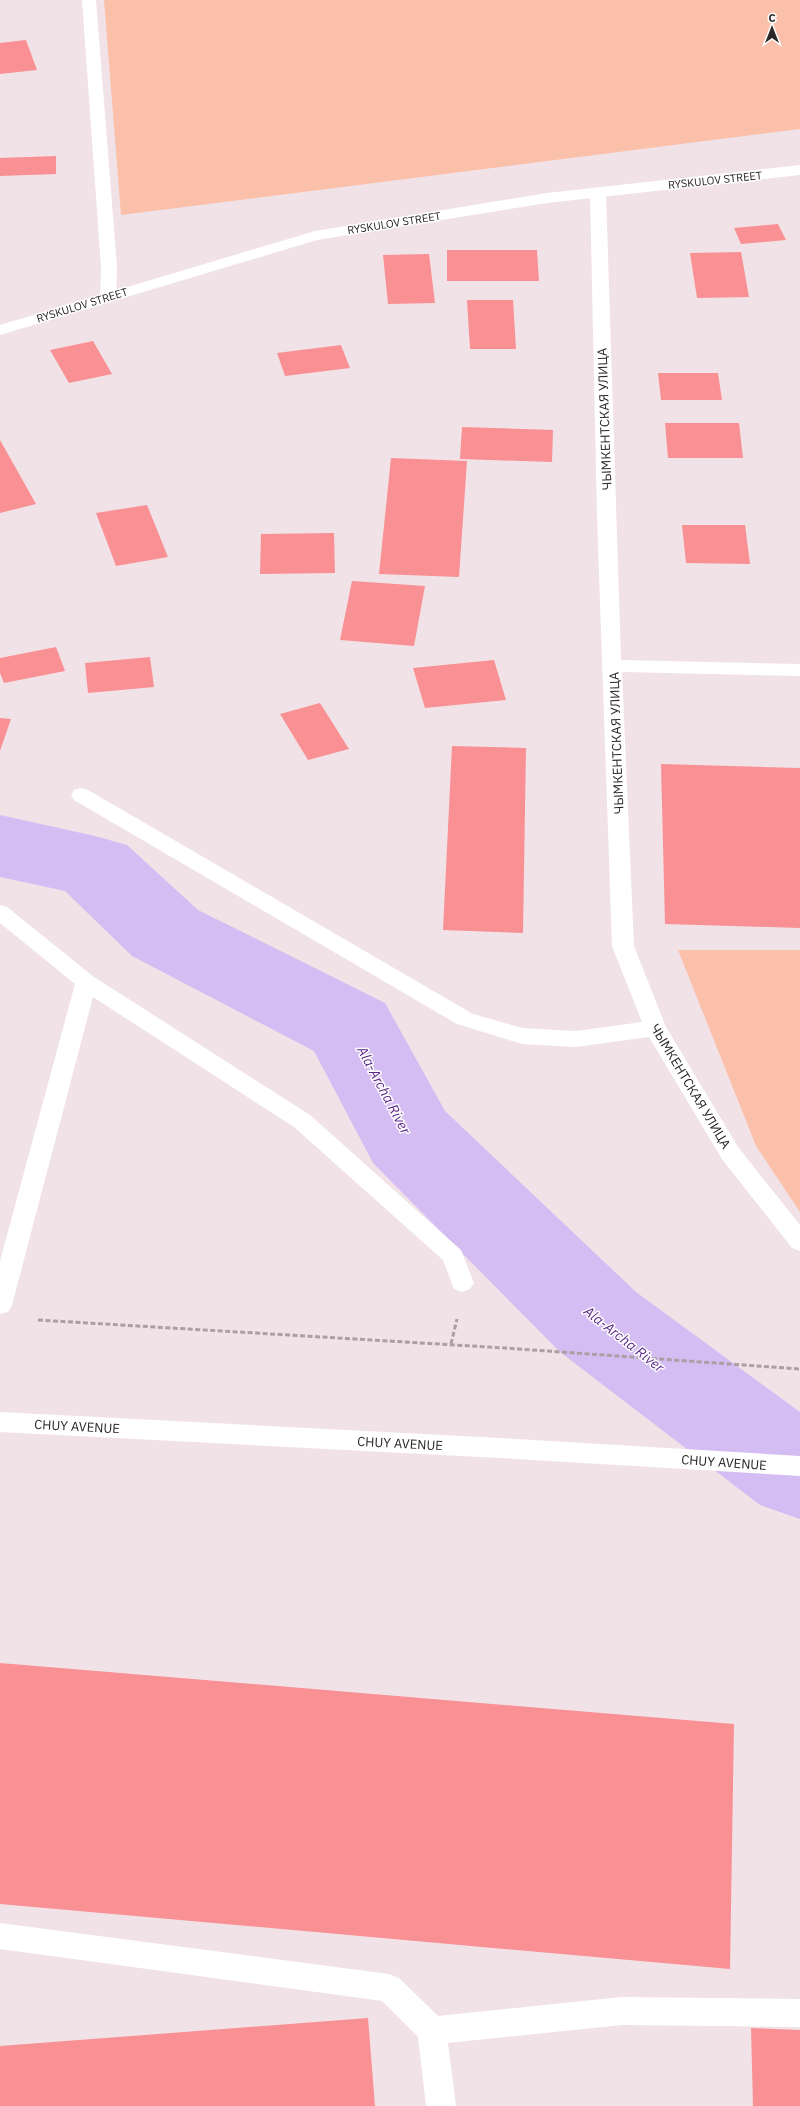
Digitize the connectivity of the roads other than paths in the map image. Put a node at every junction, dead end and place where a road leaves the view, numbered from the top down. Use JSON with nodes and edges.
{"nodes":[{"id":1,"x":89,"y":0,"type":"edge"},
{"id":2,"x":800,"y":170,"type":"edge"},
{"id":3,"x":598,"y":193,"type":"junction"},
{"id":4,"x":108,"y":298,"type":"junction"},
{"id":5,"x":0,"y":330,"type":"edge"},
{"id":6,"x":613,"y":666,"type":"junction"},
{"id":7,"x":800,"y":670,"type":"edge"},
{"id":8,"x":81,"y":795,"type":"dead end"},
{"id":9,"x":0,"y":912,"type":"edge"},
{"id":10,"x":86,"y":982,"type":"junction"},
{"id":11,"x":655,"y":1028,"type":"junction"},
{"id":12,"x":800,"y":1242,"type":"edge"},
{"id":13,"x":462,"y":1283,"type":"dead end"},
{"id":14,"x":0,"y":1305,"type":"edge"},
{"id":15,"x":0,"y":1422,"type":"edge"},
{"id":16,"x":800,"y":1466,"type":"edge"},
{"id":17,"x":0,"y":1936,"type":"edge"},
{"id":18,"x":800,"y":2013,"type":"edge"},
{"id":19,"x":432,"y":2031,"type":"junction"},
{"id":20,"x":441,"y":2106,"type":"edge"}],
"edges":[{"from":1,"to":4,"type":"street"},
{"from":2,"to":3,"type":"street","name":"RYSKULOV STREET"},
{"from":3,"to":4,"type":"street","name":"RYSKULOV STREET"},
{"from":3,"to":6,"type":"street","name":"ЧЫМКЕНТСКАЯ УЛИЦА"},
{"from":4,"to":5,"type":"street","name":"RYSKULOV STREET"},
{"from":6,"to":7,"type":"street"},
{"from":6,"to":11,"type":"street","name":"ЧЫМКЕНТСКАЯ УЛИЦА"},
{"from":8,"to":11,"type":"street"},
{"from":9,"to":10,"type":"street"},
{"from":10,"to":13,"type":"street"},
{"from":10,"to":14,"type":"street"},
{"from":11,"to":12,"type":"street","name":"ЧЫМКЕНТСКАЯ УЛИЦА"},
{"from":15,"to":16,"type":"street","name":"CHUY AVENUE"},
{"from":17,"to":19,"type":"street"},
{"from":18,"to":19,"type":"street"},
{"from":19,"to":20,"type":"street"}]}
